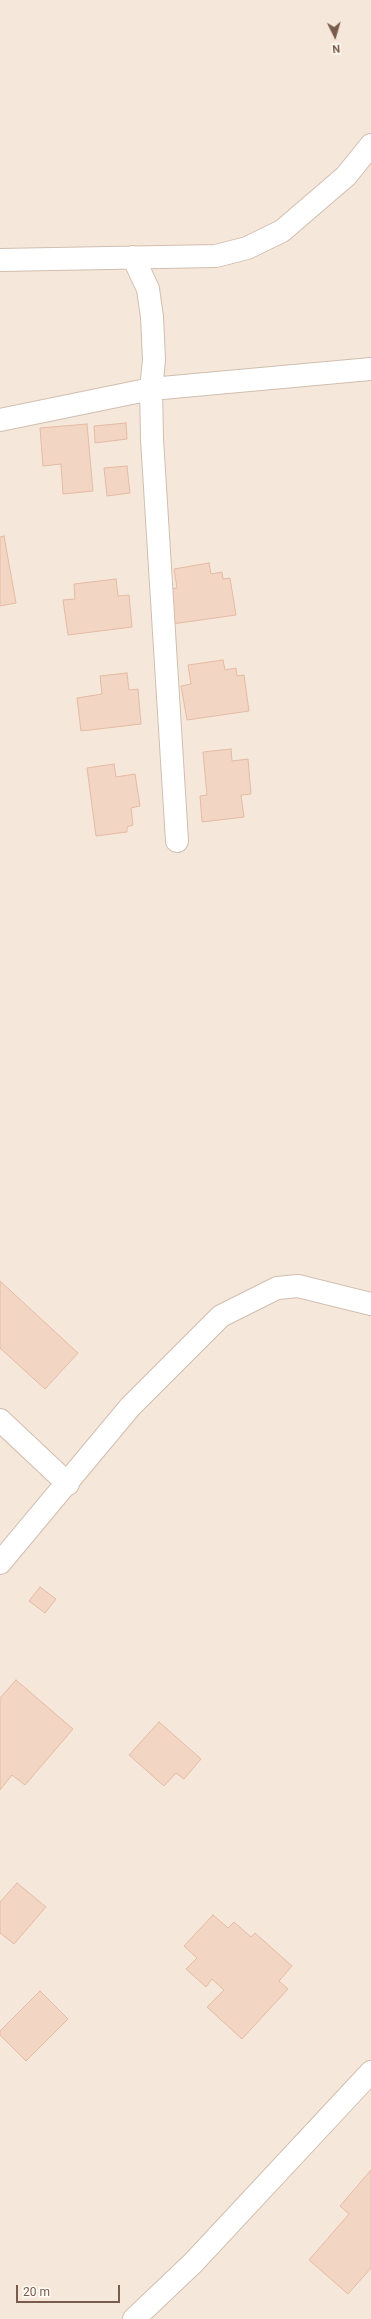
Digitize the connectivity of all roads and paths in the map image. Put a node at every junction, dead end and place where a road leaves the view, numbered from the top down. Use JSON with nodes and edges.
{"nodes":[{"id":1,"x":371,"y":145,"type":"edge"},
{"id":2,"x":133,"y":257,"type":"junction"},
{"id":3,"x":0,"y":260,"type":"edge"},
{"id":4,"x":371,"y":369,"type":"edge"},
{"id":5,"x":151,"y":389,"type":"junction"},
{"id":6,"x":0,"y":420,"type":"edge"},
{"id":7,"x":178,"y":841,"type":"dead end"},
{"id":8,"x":371,"y":1304,"type":"edge"},
{"id":9,"x":0,"y":1420,"type":"edge"},
{"id":10,"x":68,"y":1484,"type":"junction"},
{"id":11,"x":0,"y":1563,"type":"edge"},
{"id":12,"x":371,"y":2072,"type":"edge"},
{"id":13,"x":134,"y":2319,"type":"edge"}],
"edges":[{"from":1,"to":2,"type":"street"},
{"from":2,"to":3,"type":"street"},
{"from":2,"to":5,"type":"street"},
{"from":4,"to":5,"type":"street"},
{"from":5,"to":6,"type":"street"},
{"from":5,"to":7,"type":"street"},
{"from":8,"to":10,"type":"street"},
{"from":9,"to":10,"type":"street"},
{"from":10,"to":11,"type":"street"},
{"from":12,"to":13,"type":"street"}]}
